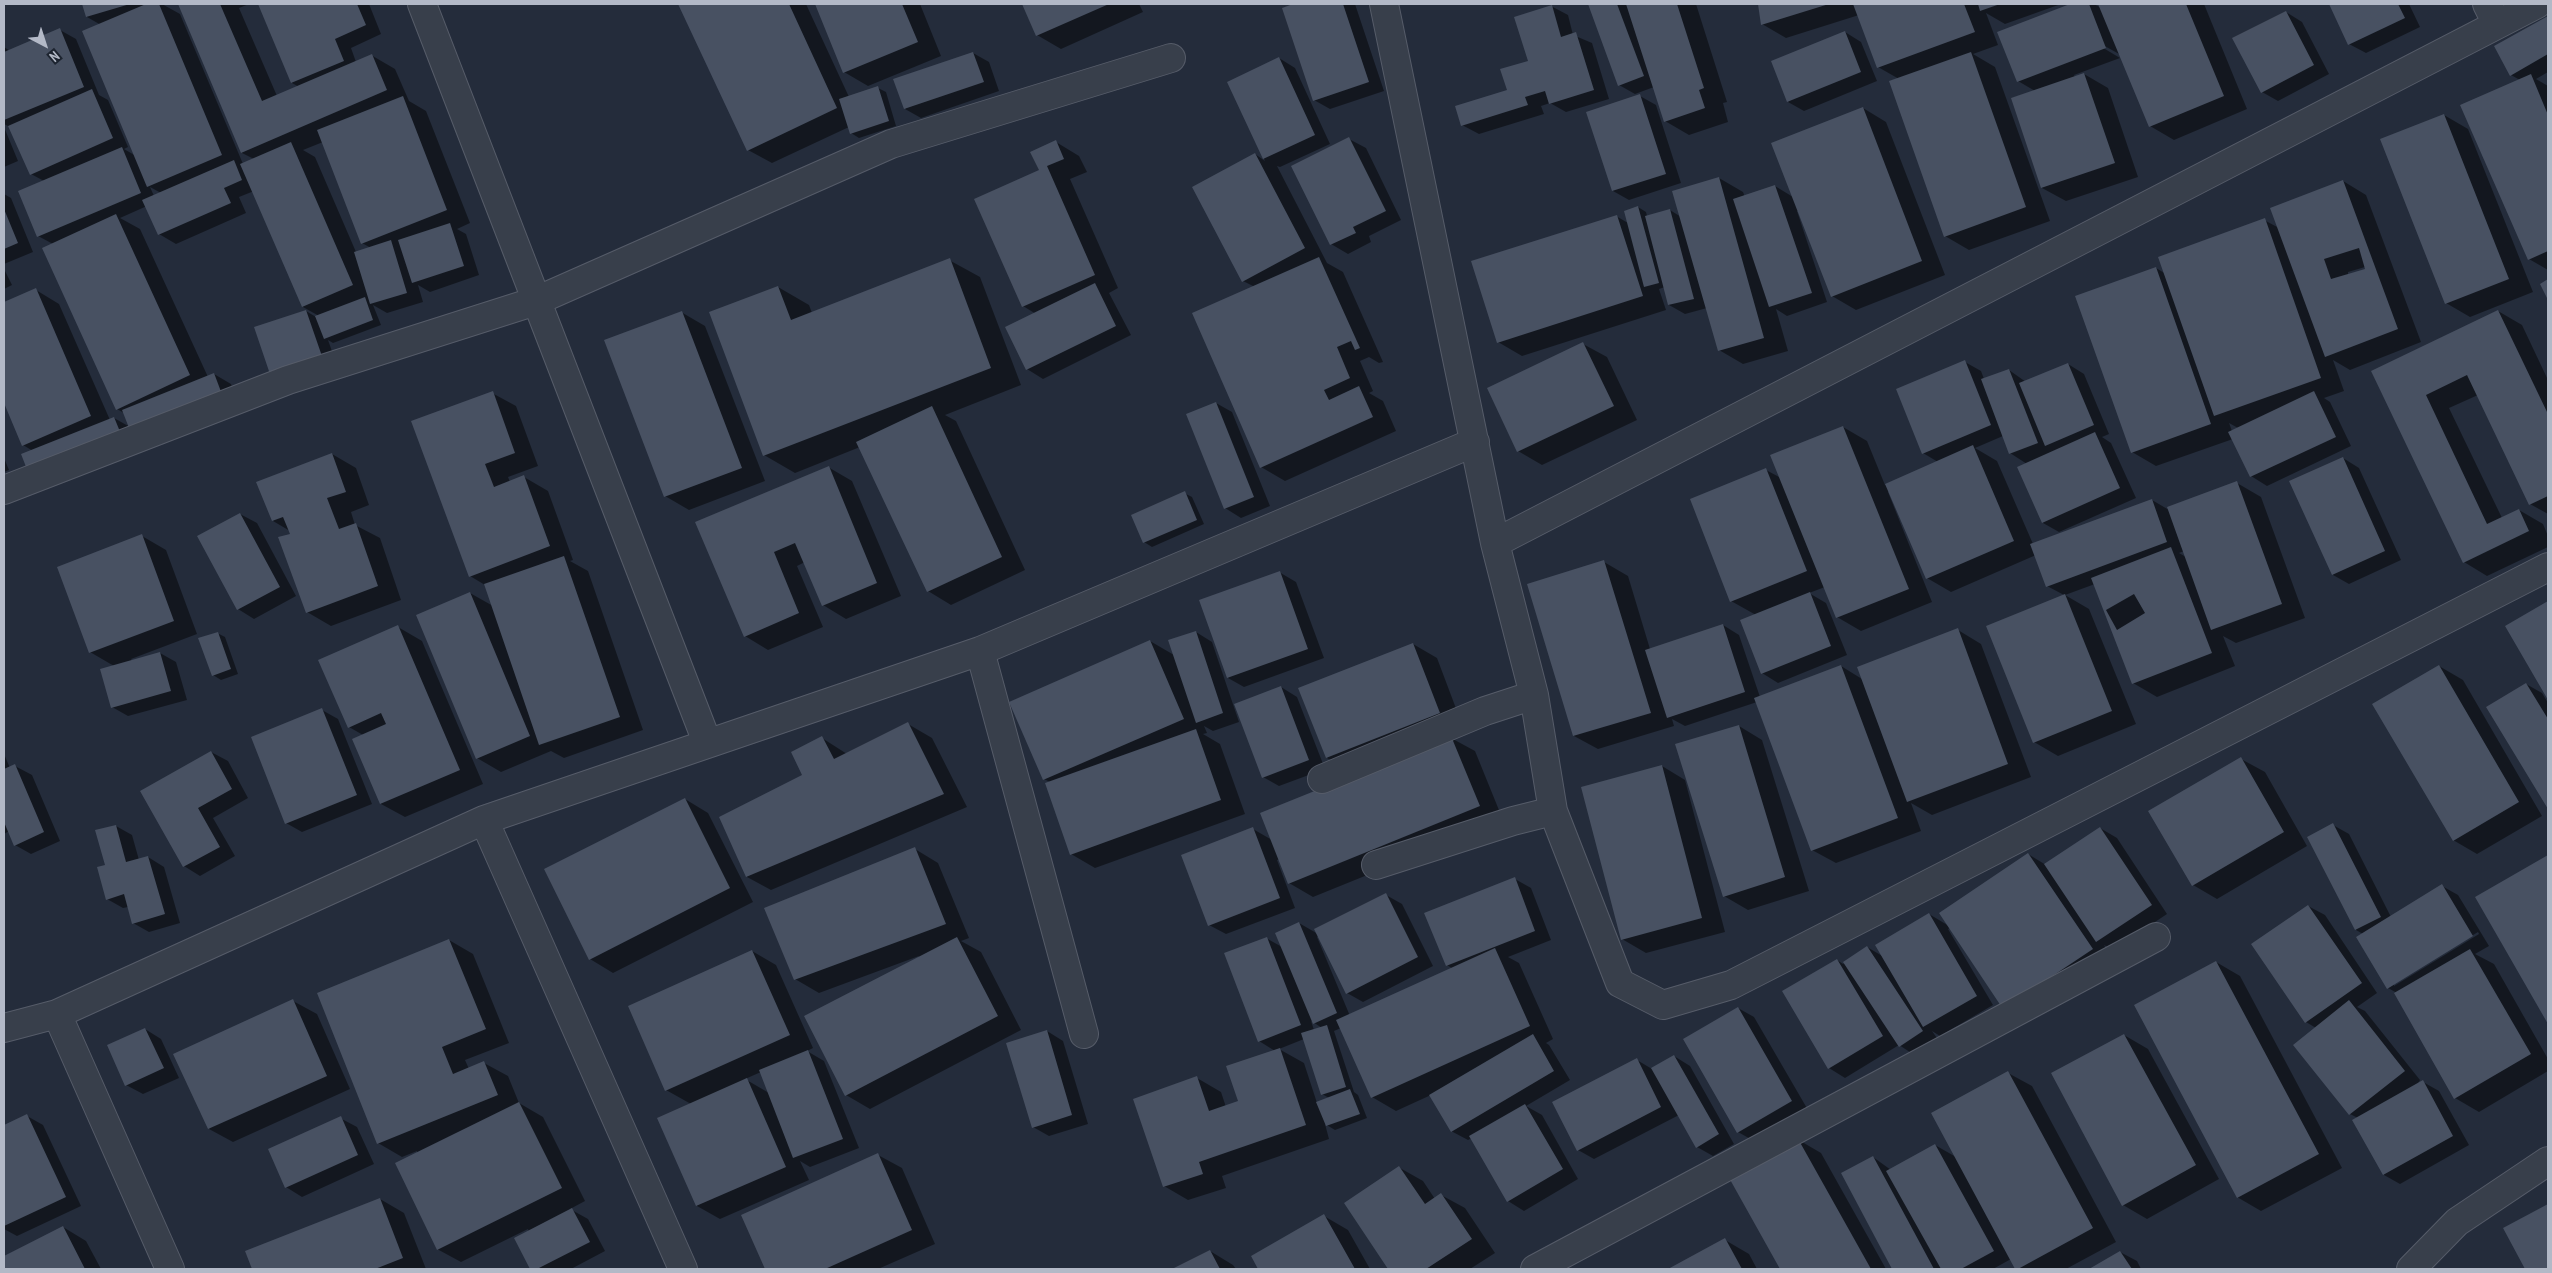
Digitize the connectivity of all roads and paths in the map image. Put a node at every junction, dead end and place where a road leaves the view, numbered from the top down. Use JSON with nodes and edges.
{"nodes":[{"id":1,"x":422,"y":4,"type":"edge"},
{"id":2,"x":1384,"y":4,"type":"edge"},
{"id":3,"x":2537,"y":4,"type":"edge"},
{"id":4,"x":2492,"y":14,"type":"edge"},
{"id":5,"x":1170,"y":58,"type":"dead end"},
{"id":6,"x":536,"y":301,"type":"junction"},
{"id":7,"x":1475,"y":442,"type":"junction"},
{"id":8,"x":4,"y":490,"type":"edge"},
{"id":9,"x":1495,"y":543,"type":"junction"},
{"id":10,"x":2548,"y":567,"type":"edge"},
{"id":11,"x":980,"y":651,"type":"junction"},
{"id":12,"x":1534,"y":695,"type":"junction"},
{"id":13,"x":707,"y":742,"type":"junction"},
{"id":14,"x":1322,"y":779,"type":"dead end"},
{"id":15,"x":1553,"y":811,"type":"junction"},
{"id":16,"x":484,"y":820,"type":"junction"},
{"id":17,"x":1376,"y":865,"type":"dead end"},
{"id":18,"x":2156,"y":937,"type":"dead end"},
{"id":19,"x":57,"y":1014,"type":"junction"},
{"id":20,"x":4,"y":1028,"type":"edge"},
{"id":21,"x":1084,"y":1034,"type":"dead end"},
{"id":22,"x":2548,"y":1161,"type":"edge"},
{"id":23,"x":170,"y":1269,"type":"edge"},
{"id":24,"x":683,"y":1269,"type":"edge"},
{"id":25,"x":1535,"y":1269,"type":"edge"},
{"id":26,"x":2411,"y":1269,"type":"edge"}],
"edges":[{"from":1,"to":6,"type":"street"},
{"from":2,"to":7,"type":"street"},
{"from":3,"to":4,"type":"street"},
{"from":4,"to":9,"type":"street"},
{"from":5,"to":6,"type":"street"},
{"from":6,"to":8,"type":"street"},
{"from":6,"to":13,"type":"street"},
{"from":7,"to":9,"type":"street"},
{"from":7,"to":11,"type":"street"},
{"from":9,"to":12,"type":"street"},
{"from":10,"to":15,"type":"street"},
{"from":11,"to":13,"type":"street"},
{"from":11,"to":21,"type":"street"},
{"from":12,"to":14,"type":"street"},
{"from":12,"to":15,"type":"street"},
{"from":13,"to":16,"type":"street"},
{"from":15,"to":17,"type":"street"},
{"from":16,"to":19,"type":"street"},
{"from":16,"to":24,"type":"street"},
{"from":18,"to":25,"type":"street"},
{"from":19,"to":20,"type":"street"},
{"from":19,"to":23,"type":"street"},
{"from":22,"to":26,"type":"street"}]}
